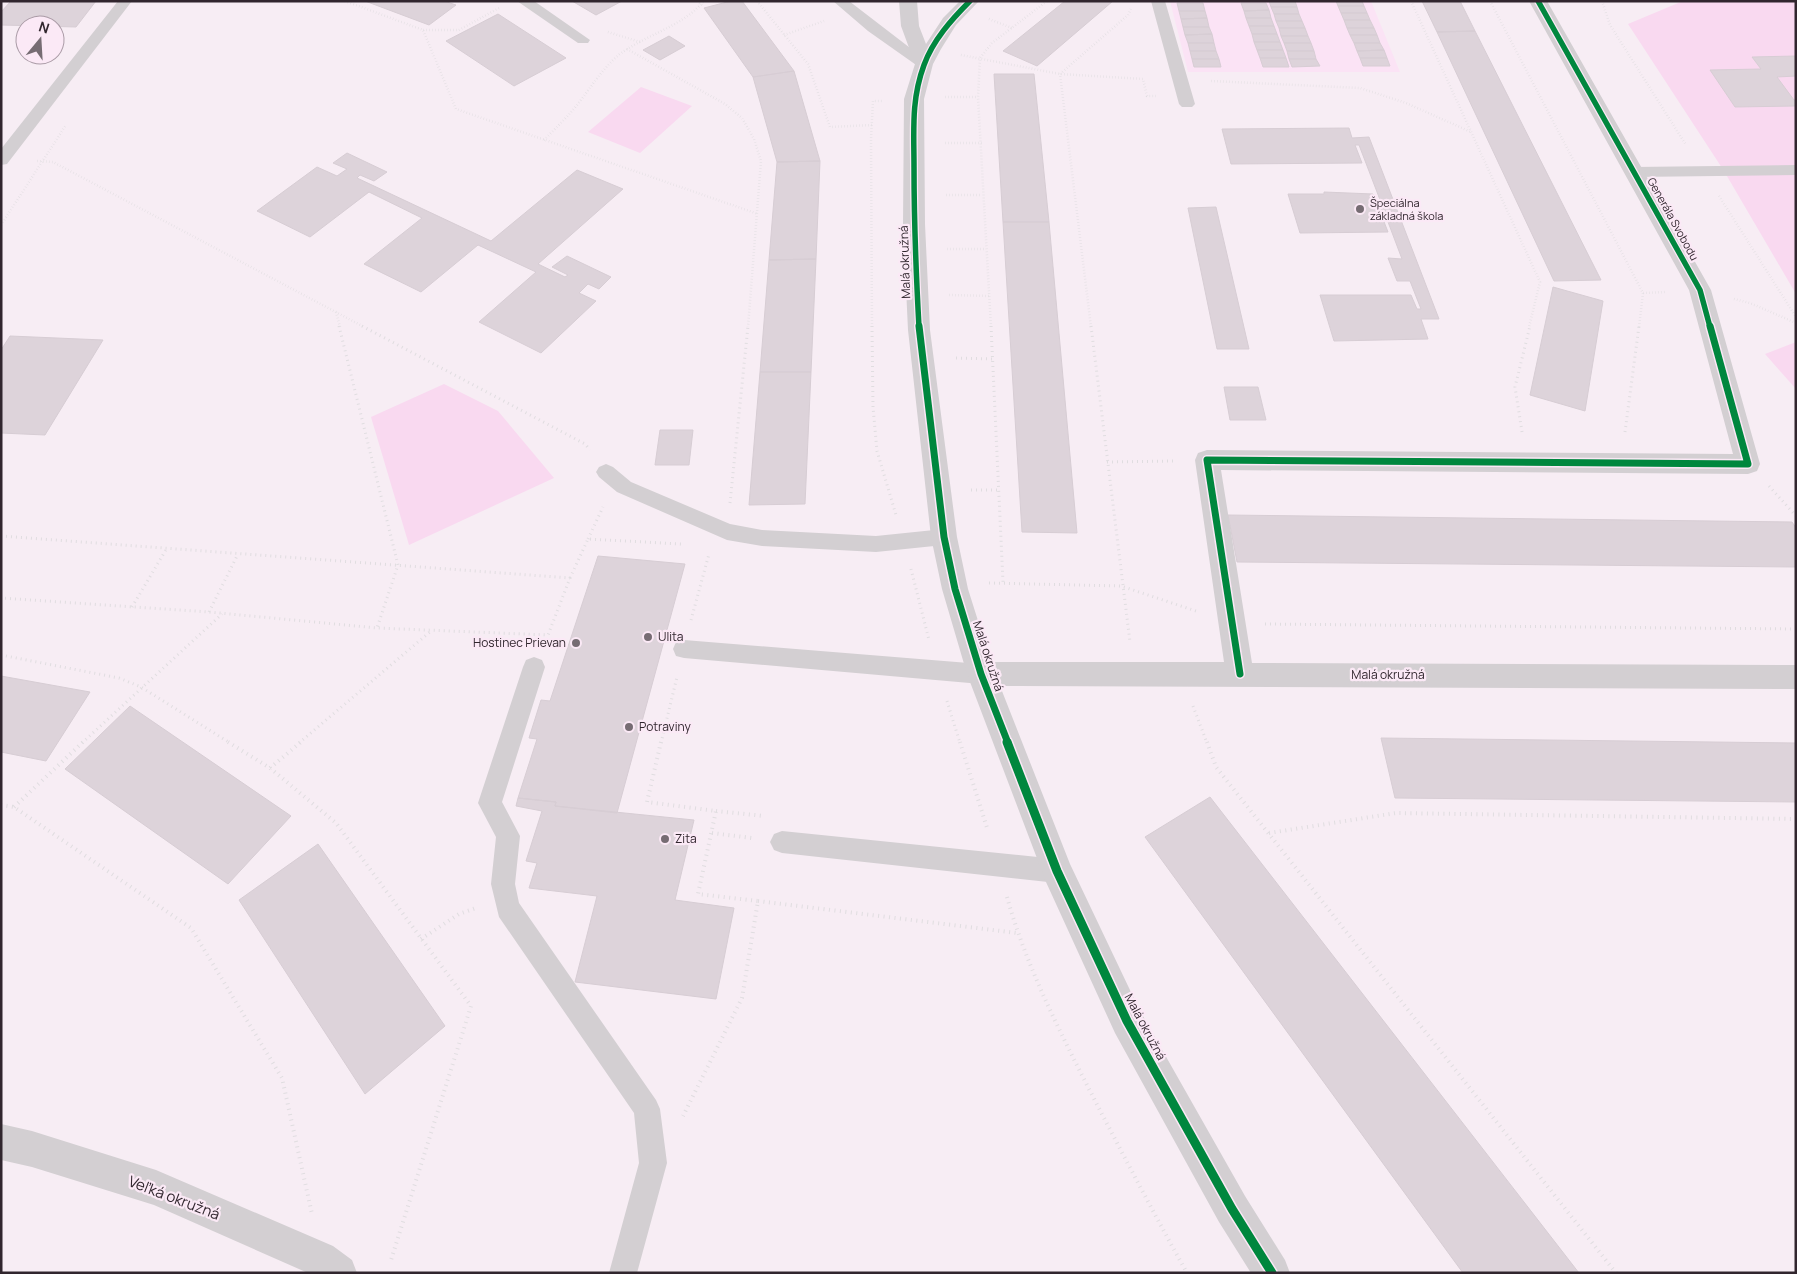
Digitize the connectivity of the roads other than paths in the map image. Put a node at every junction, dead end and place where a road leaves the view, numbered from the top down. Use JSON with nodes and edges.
{"nodes":[{"id":1,"x":125,"y":1,"type":"edge"},
{"id":2,"x":524,"y":1,"type":"edge"},
{"id":3,"x":840,"y":1,"type":"edge"},
{"id":4,"x":908,"y":1,"type":"edge"},
{"id":5,"x":970,"y":1,"type":"edge"},
{"id":6,"x":1158,"y":1,"type":"edge"},
{"id":7,"x":1538,"y":1,"type":"edge"},
{"id":8,"x":583,"y":40,"type":"dead end"},
{"id":9,"x":928,"y":57,"type":"junction"},
{"id":10,"x":1186,"y":100,"type":"road end"},
{"id":11,"x":1,"y":160,"type":"edge"},
{"id":12,"x":1796,"y":170,"type":"edge"},
{"id":13,"x":1634,"y":172,"type":"junction"},
{"id":14,"x":606,"y":472,"type":"road end"},
{"id":15,"x":944,"y":537,"type":"junction"},
{"id":16,"x":684,"y":649,"type":"road end"},
{"id":17,"x":534,"y":667,"type":"dead end"},
{"id":18,"x":981,"y":674,"type":"junction"},
{"id":19,"x":1240,"y":674,"type":"junction"},
{"id":20,"x":1796,"y":677,"type":"edge"},
{"id":21,"x":782,"y":842,"type":"road end"},
{"id":22,"x":1057,"y":871,"type":"junction"},
{"id":23,"x":1,"y":1142,"type":"edge"},
{"id":24,"x":338,"y":1273,"type":"edge"},
{"id":25,"x":623,"y":1273,"type":"edge"},
{"id":26,"x":1272,"y":1273,"type":"edge"}],
"edges":[{"from":1,"to":11,"type":"lane"},
{"from":2,"to":8,"type":"lane"},
{"from":3,"to":9,"type":"lane"},
{"from":4,"to":9,"type":"street"},
{"from":5,"to":9,"type":"street","name":"Malá okružná"},
{"from":6,"to":10,"type":"lane"},
{"from":7,"to":13,"type":"street","name":"Generála Svobodu"},
{"from":9,"to":15,"type":"street","name":"Malá okružná"},
{"from":12,"to":13,"type":"lane"},
{"from":13,"to":19,"type":"street","name":"Generála Svobodu"},
{"from":14,"to":15,"type":"lane"},
{"from":15,"to":18,"type":"street","name":"Malá okružná"},
{"from":16,"to":18,"type":"lane"},
{"from":17,"to":25,"type":"lane"},
{"from":18,"to":19,"type":"street","name":"Malá okružná"},
{"from":18,"to":22,"type":"street","name":"Malá okružná"},
{"from":19,"to":20,"type":"street","name":"Malá okružná"},
{"from":21,"to":22,"type":"lane"},
{"from":22,"to":26,"type":"street","name":"Malá okružná"},
{"from":23,"to":24,"type":"street","name":"Veľká okružná"}]}
